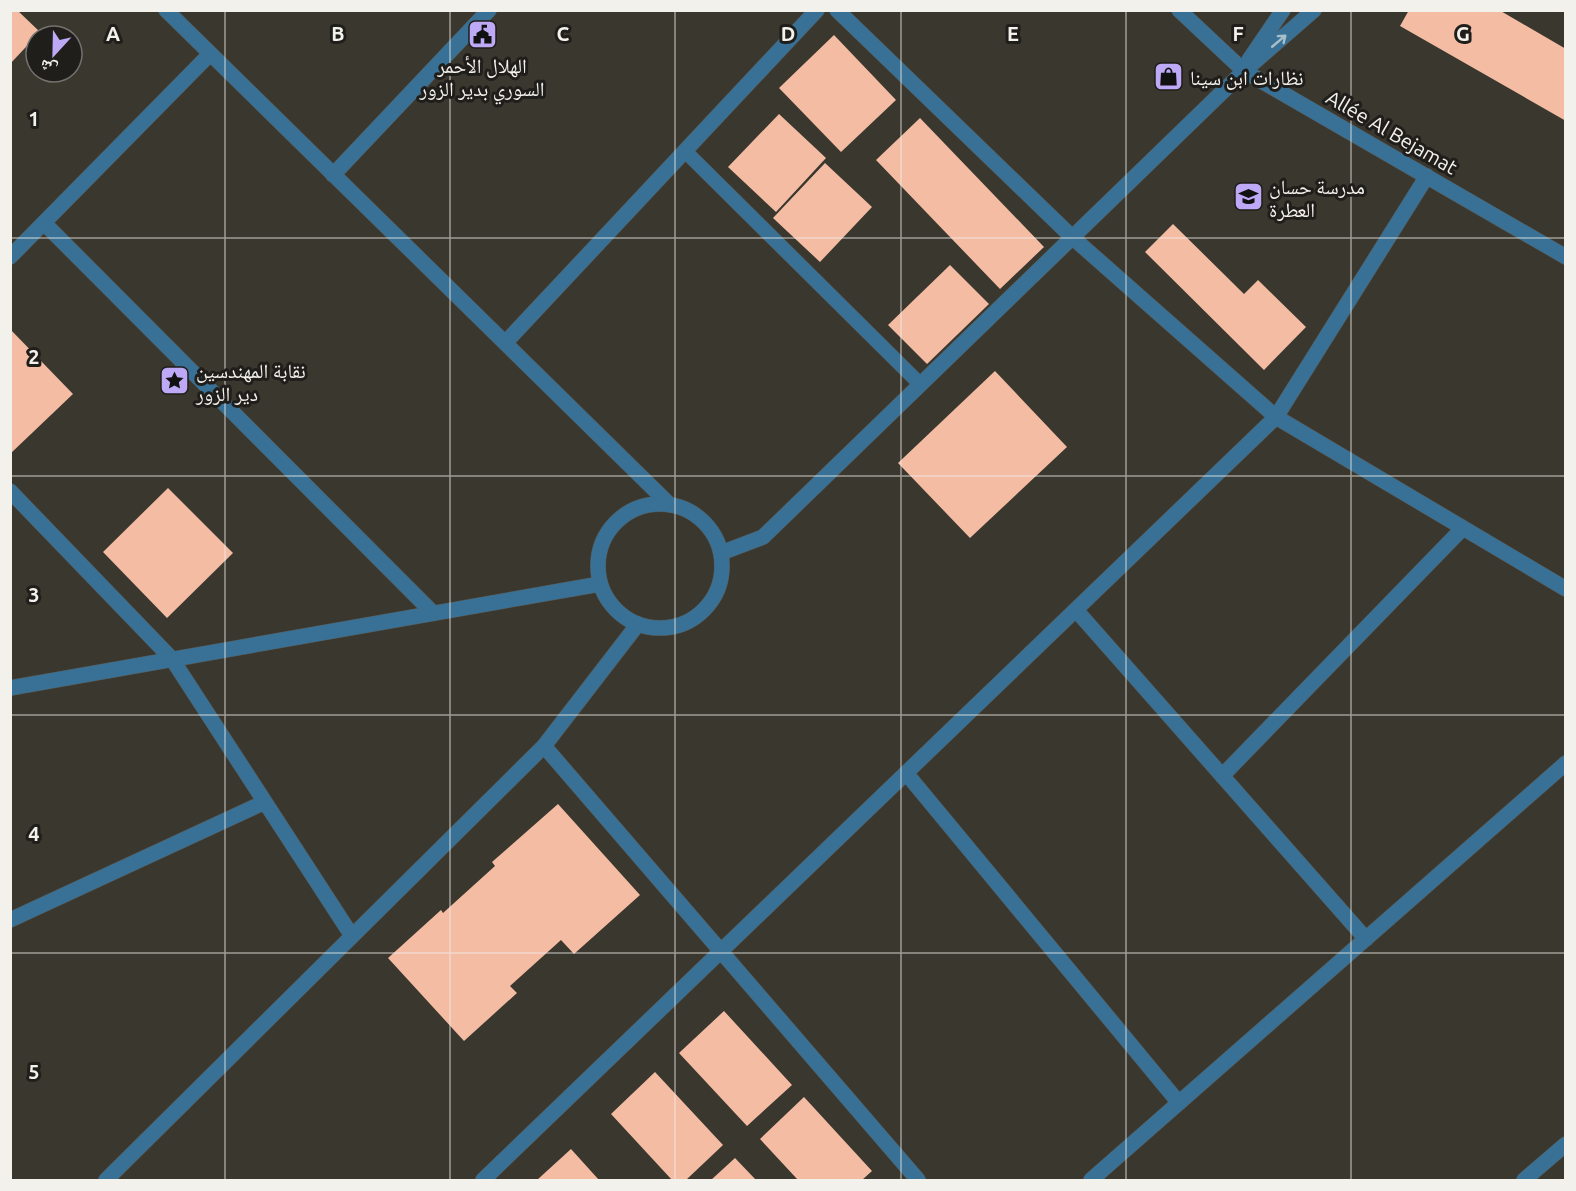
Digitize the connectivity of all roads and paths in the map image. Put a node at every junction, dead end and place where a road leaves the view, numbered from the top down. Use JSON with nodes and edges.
{"nodes":[{"id":1,"x":166,"y":10,"type":"edge"},
{"id":2,"x":489,"y":10,"type":"edge"},
{"id":3,"x":817,"y":10,"type":"edge"},
{"id":4,"x":837,"y":10,"type":"edge"},
{"id":5,"x":1179,"y":10,"type":"edge"},
{"id":6,"x":1282,"y":10,"type":"edge"},
{"id":7,"x":1314,"y":10,"type":"edge"},
{"id":8,"x":210,"y":54,"type":"junction"},
{"id":9,"x":1244,"y":71,"type":"junction"},
{"id":10,"x":686,"y":151,"type":"junction"},
{"id":11,"x":333,"y":175,"type":"junction"},
{"id":12,"x":1427,"y":177,"type":"junction"},
{"id":13,"x":44,"y":223,"type":"junction"},
{"id":14,"x":1072,"y":237,"type":"junction"},
{"id":15,"x":10,"y":257,"type":"edge"},
{"id":16,"x":1566,"y":257,"type":"edge"},
{"id":17,"x":505,"y":343,"type":"junction"},
{"id":18,"x":920,"y":384,"type":"junction"},
{"id":19,"x":1276,"y":417,"type":"junction"},
{"id":20,"x":10,"y":491,"type":"edge"},
{"id":21,"x":670,"y":505,"type":"junction"},
{"id":22,"x":1463,"y":528,"type":"junction"},
{"id":23,"x":721,"y":554,"type":"junction"},
{"id":24,"x":600,"y":584,"type":"junction"},
{"id":25,"x":1566,"y":589,"type":"edge"},
{"id":26,"x":1076,"y":610,"type":"junction"},
{"id":27,"x":433,"y":613,"type":"junction"},
{"id":28,"x":638,"y":624,"type":"junction"},
{"id":29,"x":172,"y":659,"type":"junction"},
{"id":30,"x":10,"y":688,"type":"edge"},
{"id":31,"x":544,"y":746,"type":"junction"},
{"id":32,"x":1566,"y":763,"type":"edge"},
{"id":33,"x":906,"y":773,"type":"junction"},
{"id":34,"x":1222,"y":776,"type":"junction"},
{"id":35,"x":265,"y":802,"type":"junction"},
{"id":36,"x":10,"y":920,"type":"edge"},
{"id":37,"x":352,"y":936,"type":"junction"},
{"id":38,"x":1366,"y":939,"type":"junction"},
{"id":39,"x":721,"y":951,"type":"junction"},
{"id":40,"x":1179,"y":1103,"type":"junction"},
{"id":41,"x":1566,"y":1144,"type":"edge"},
{"id":42,"x":106,"y":1180,"type":"edge"},
{"id":43,"x":483,"y":1180,"type":"edge"},
{"id":44,"x":918,"y":1180,"type":"edge"},
{"id":45,"x":1091,"y":1180,"type":"edge"},
{"id":46,"x":1524,"y":1180,"type":"edge"}],
"edges":[{"from":1,"to":8,"type":"street"},
{"from":2,"to":11,"type":"street"},
{"from":3,"to":10,"type":"street"},
{"from":4,"to":14,"type":"street"},
{"from":5,"to":9,"type":"street","name":"Allée Al Bejamat"},
{"from":6,"to":9,"type":"street"},
{"from":9,"to":7,"type":"street","one_way":true},
{"from":8,"to":11,"type":"street"},
{"from":8,"to":13,"type":"street"},
{"from":9,"to":12,"type":"street","name":"Allée Al Bejamat"},
{"from":9,"to":14,"type":"street"},
{"from":10,"to":17,"type":"street"},
{"from":10,"to":18,"type":"lane"},
{"from":11,"to":17,"type":"street"},
{"from":12,"to":16,"type":"street","name":"Allée Al Bejamat"},
{"from":12,"to":19,"type":"street"},
{"from":13,"to":15,"type":"street"},
{"from":13,"to":27,"type":"street"},
{"from":14,"to":18,"type":"street"},
{"from":14,"to":19,"type":"street"},
{"from":17,"to":21,"type":"street"},
{"from":18,"to":23,"type":"street"},
{"from":19,"to":22,"type":"street"},
{"from":19,"to":26,"type":"street"},
{"from":20,"to":29,"type":"street"},
{"from":21,"to":23,"type":"street"},
{"from":21,"to":24,"type":"street"},
{"from":22,"to":25,"type":"street"},
{"from":22,"to":34,"type":"street"},
{"from":23,"to":28,"type":"street"},
{"from":24,"to":27,"type":"street"},
{"from":24,"to":28,"type":"street"},
{"from":26,"to":33,"type":"street"},
{"from":26,"to":34,"type":"street"},
{"from":27,"to":29,"type":"street"},
{"from":28,"to":31,"type":"street"},
{"from":29,"to":30,"type":"street"},
{"from":29,"to":35,"type":"street"},
{"from":31,"to":37,"type":"street"},
{"from":31,"to":39,"type":"street"},
{"from":32,"to":38,"type":"street"},
{"from":33,"to":39,"type":"street"},
{"from":33,"to":40,"type":"street"},
{"from":34,"to":38,"type":"street"},
{"from":35,"to":36,"type":"street"},
{"from":35,"to":37,"type":"street"},
{"from":37,"to":42,"type":"street"},
{"from":38,"to":40,"type":"street"},
{"from":39,"to":43,"type":"street"},
{"from":39,"to":44,"type":"street"},
{"from":40,"to":45,"type":"street"},
{"from":41,"to":46,"type":"street"}]}
